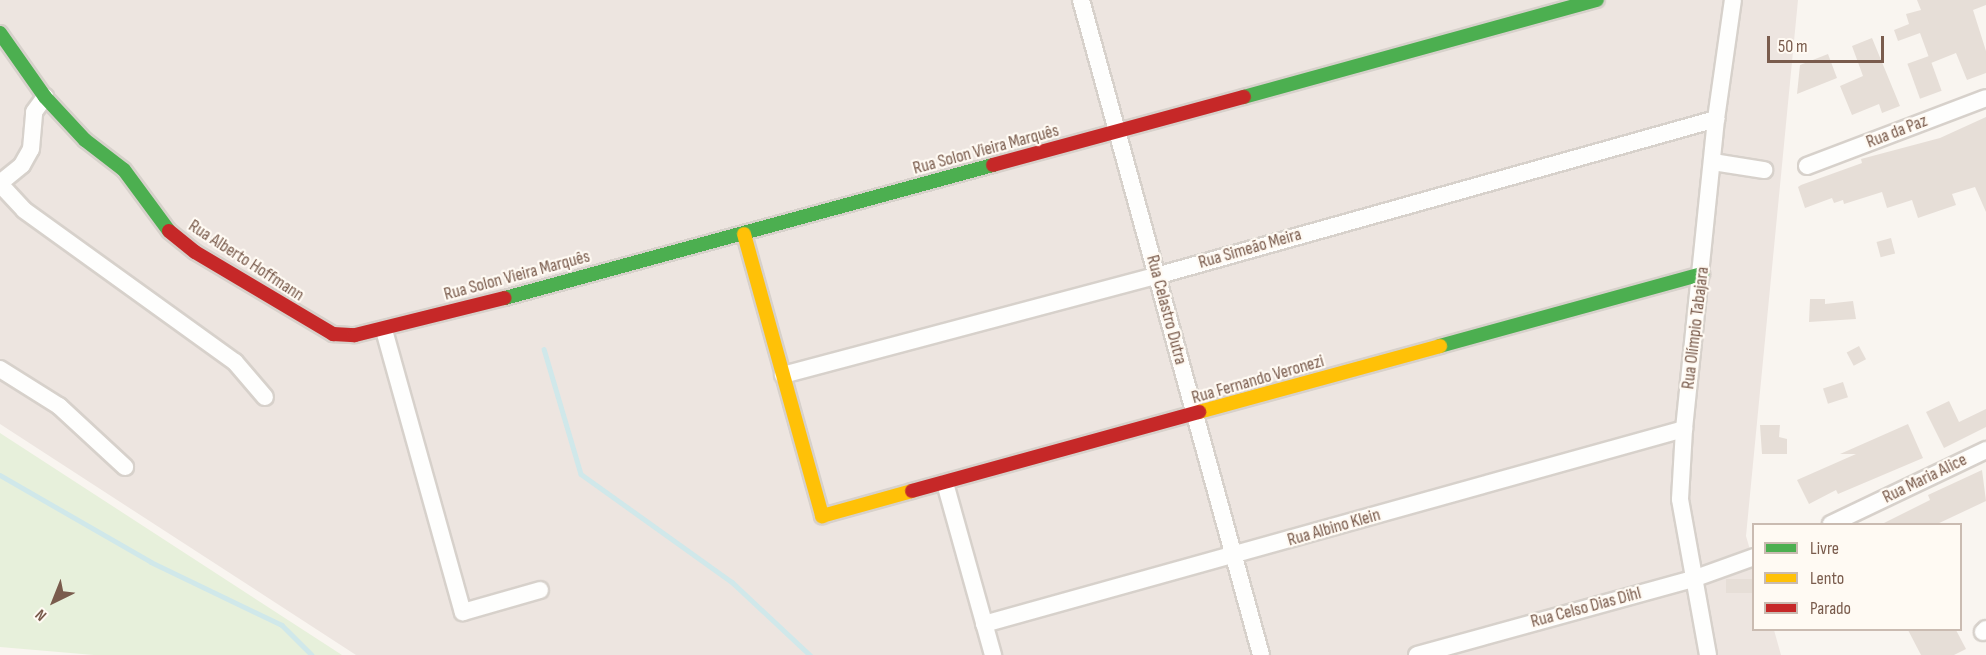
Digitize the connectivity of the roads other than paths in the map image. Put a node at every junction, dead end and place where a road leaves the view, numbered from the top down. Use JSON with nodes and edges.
{"nodes":[{"id":1,"x":1081,"y":0,"type":"edge"},
{"id":2,"x":1597,"y":0,"type":"edge"},
{"id":3,"x":1733,"y":0,"type":"edge"},
{"id":4,"x":0,"y":33,"type":"edge"},
{"id":5,"x":45,"y":97,"type":"junction"},
{"id":6,"x":1986,"y":98,"type":"edge"},
{"id":7,"x":1716,"y":119,"type":"junction"},
{"id":8,"x":1117,"y":133,"type":"junction"},
{"id":9,"x":1713,"y":162,"type":"junction"},
{"id":10,"x":1807,"y":166,"type":"dead end"},
{"id":11,"x":1764,"y":170,"type":"dead end"},
{"id":12,"x":0,"y":184,"type":"edge"},
{"id":13,"x":744,"y":234,"type":"junction"},
{"id":14,"x":1702,"y":274,"type":"junction"},
{"id":15,"x":1156,"y":276,"type":"junction"},
{"id":16,"x":384,"y":330,"type":"junction"},
{"id":17,"x":0,"y":369,"type":"edge"},
{"id":18,"x":783,"y":375,"type":"junction"},
{"id":19,"x":265,"y":397,"type":"dead end"},
{"id":20,"x":1195,"y":416,"type":"junction"},
{"id":21,"x":1684,"y":429,"type":"junction"},
{"id":22,"x":1986,"y":450,"type":"edge"},
{"id":23,"x":124,"y":467,"type":"dead end"},
{"id":24,"x":945,"y":483,"type":"junction"},
{"id":25,"x":1835,"y":523,"type":"edge"},
{"id":26,"x":1234,"y":556,"type":"junction"},
{"id":27,"x":1752,"y":558,"type":"edge"},
{"id":28,"x":1693,"y":579,"type":"junction"},
{"id":29,"x":540,"y":590,"type":"dead end"},
{"id":30,"x":984,"y":624,"type":"junction"},
{"id":31,"x":993,"y":655,"type":"edge"},
{"id":32,"x":1261,"y":655,"type":"edge"},
{"id":33,"x":1417,"y":655,"type":"edge"},
{"id":34,"x":1708,"y":655,"type":"edge"}],
"edges":[{"from":1,"to":8,"type":"street","name":"Rua Celastro Dutra"},
{"from":2,"to":8,"type":"street","name":"Rua Solon Vieira Marquês"},
{"from":3,"to":7,"type":"street","name":"Rua Olímpio Tabajara"},
{"from":4,"to":5,"type":"street","name":"Rua Alberto Hoffmann"},
{"from":5,"to":12,"type":"street"},
{"from":5,"to":16,"type":"street","name":"Rua Alberto Hoffmann"},
{"from":6,"to":10,"type":"street","name":"Rua da Paz"},
{"from":7,"to":9,"type":"street","name":"Rua Olímpio Tabajara"},
{"from":7,"to":15,"type":"street","name":"Rua Simeão Meira"},
{"from":8,"to":13,"type":"street","name":"Rua Solon Vieira Marquês"},
{"from":8,"to":15,"type":"street","name":"Rua Celastro Dutra"},
{"from":9,"to":11,"type":"street"},
{"from":9,"to":14,"type":"street","name":"Rua Olímpio Tabajara"},
{"from":12,"to":19,"type":"street"},
{"from":13,"to":16,"type":"street","name":"Rua Solon Vieira Marquês"},
{"from":13,"to":18,"type":"street"},
{"from":14,"to":20,"type":"street","name":"Rua Fernando Veronezi"},
{"from":14,"to":21,"type":"street","name":"Rua Olímpio Tabajara"},
{"from":15,"to":18,"type":"street","name":"Rua Simeão Meira"},
{"from":15,"to":20,"type":"street","name":"Rua Celastro Dutra"},
{"from":16,"to":29,"type":"street"},
{"from":17,"to":23,"type":"street"},
{"from":18,"to":24,"type":"street","name":"Rua Fernando Veronezi"},
{"from":20,"to":24,"type":"street","name":"Rua Fernando Veronezi"},
{"from":20,"to":26,"type":"street","name":"Rua Celastro Dutra"},
{"from":21,"to":26,"type":"street","name":"Rua Albino Klein"},
{"from":21,"to":28,"type":"street","name":"Rua Olímpio Tabajara"},
{"from":22,"to":25,"type":"street","name":"Rua Maria Alice"},
{"from":24,"to":30,"type":"street"},
{"from":26,"to":30,"type":"street","name":"Rua Albino Klein"},
{"from":26,"to":32,"type":"street","name":"Rua Celastro Dutra"},
{"from":27,"to":28,"type":"street","name":"Rua Celso Dias Dihl"},
{"from":28,"to":33,"type":"street","name":"Rua Celso Dias Dihl"},
{"from":28,"to":34,"type":"street","name":"Rua Olímpio Tabajara"},
{"from":30,"to":31,"type":"street"}]}
